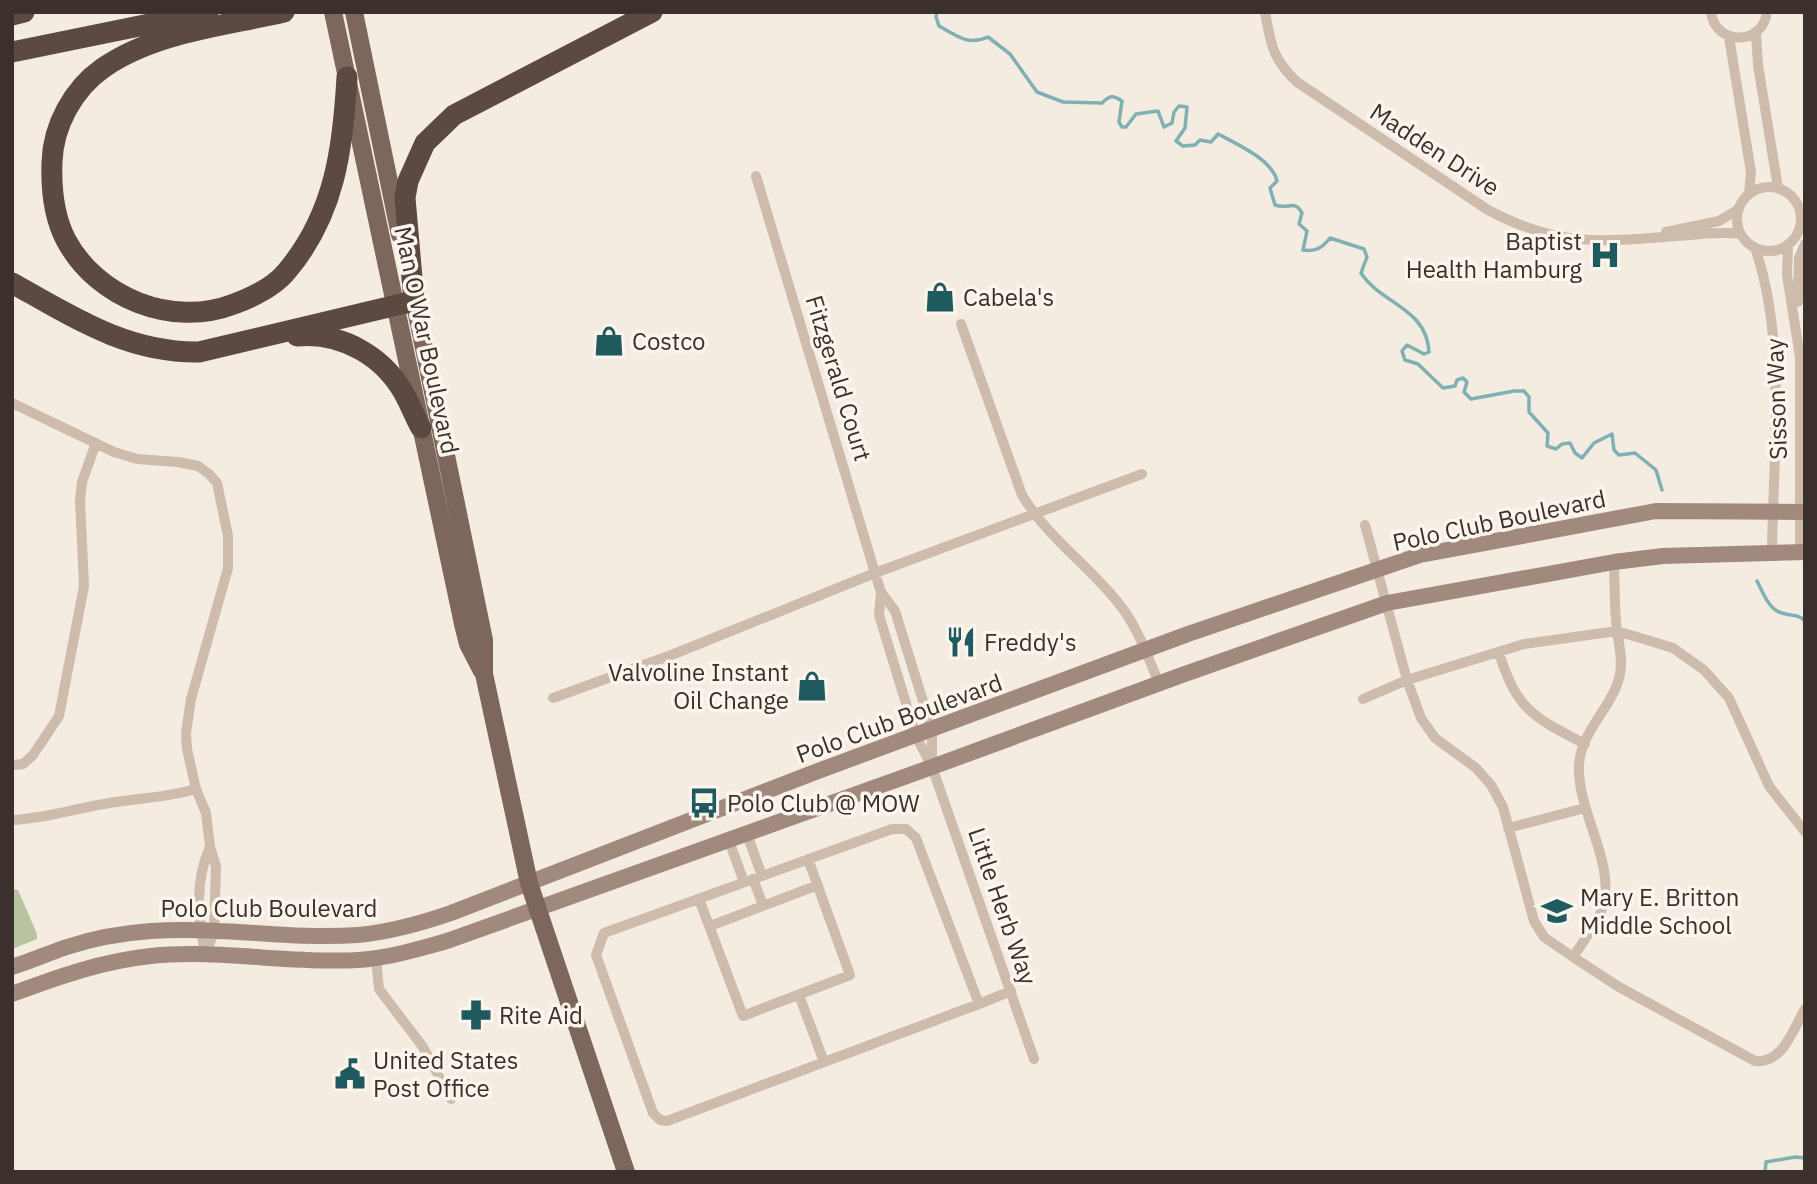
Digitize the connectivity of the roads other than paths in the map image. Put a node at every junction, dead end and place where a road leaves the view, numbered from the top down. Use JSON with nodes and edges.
{"nodes":[{"id":1,"x":24,"y":12,"type":"edge"},
{"id":2,"x":208,"y":12,"type":"edge"},
{"id":3,"x":284,"y":12,"type":"edge"},
{"id":4,"x":652,"y":12,"type":"edge"},
{"id":5,"x":1265,"y":12,"type":"edge"},
{"id":6,"x":1711,"y":12,"type":"edge"},
{"id":7,"x":1768,"y":12,"type":"edge"},
{"id":8,"x":12,"y":15,"type":"edge"},
{"id":9,"x":355,"y":17,"type":"edge"},
{"id":10,"x":335,"y":19,"type":"edge"},
{"id":11,"x":1756,"y":33,"type":"junction"},
{"id":12,"x":1729,"y":37,"type":"junction"},
{"id":13,"x":12,"y":52,"type":"edge"},
{"id":14,"x":346,"y":77,"type":"junction"},
{"id":15,"x":756,"y":176,"type":"dead end"},
{"id":16,"x":1778,"y":188,"type":"junction"},
{"id":17,"x":1749,"y":194,"type":"junction"},
{"id":18,"x":1801,"y":204,"type":"edge"},
{"id":19,"x":1739,"y":209,"type":"junction"},
{"id":20,"x":1803,"y":226,"type":"edge"},
{"id":21,"x":1741,"y":234,"type":"junction"},
{"id":22,"x":1636,"y":239,"type":"junction"},
{"id":23,"x":1805,"y":244,"type":"edge"},
{"id":24,"x":1788,"y":245,"type":"junction"},
{"id":25,"x":1755,"y":248,"type":"junction"},
{"id":26,"x":12,"y":283,"type":"edge"},
{"id":27,"x":405,"y":304,"type":"junction"},
{"id":28,"x":961,"y":324,"type":"dead end"},
{"id":29,"x":246,"y":341,"type":"junction"},
{"id":30,"x":1800,"y":357,"type":"junction"},
{"id":31,"x":12,"y":403,"type":"edge"},
{"id":32,"x":421,"y":428,"type":"junction"},
{"id":33,"x":96,"y":443,"type":"junction"},
{"id":34,"x":1142,"y":474,"type":"dead end"},
{"id":35,"x":1772,"y":512,"type":"junction"},
{"id":36,"x":1803,"y":512,"type":"edge"},
{"id":37,"x":1034,"y":515,"type":"junction"},
{"id":38,"x":1365,"y":525,"type":"dead end"},
{"id":39,"x":1772,"y":552,"type":"junction"},
{"id":40,"x":1803,"y":552,"type":"edge"},
{"id":41,"x":1614,"y":562,"type":"junction"},
{"id":42,"x":1377,"y":570,"type":"junction"},
{"id":43,"x":875,"y":573,"type":"junction"},
{"id":44,"x":881,"y":592,"type":"junction"},
{"id":45,"x":1387,"y":603,"type":"junction"},
{"id":46,"x":1617,"y":631,"type":"junction"},
{"id":47,"x":1145,"y":650,"type":"junction"},
{"id":48,"x":1499,"y":653,"type":"junction"},
{"id":49,"x":484,"y":674,"type":"junction"},
{"id":50,"x":1407,"y":680,"type":"junction"},
{"id":51,"x":1158,"y":683,"type":"junction"},
{"id":52,"x":553,"y":698,"type":"dead end"},
{"id":53,"x":1363,"y":699,"type":"dead end"},
{"id":54,"x":932,"y":730,"type":"junction"},
{"id":55,"x":916,"y":736,"type":"junction"},
{"id":56,"x":1585,"y":744,"type":"junction"},
{"id":57,"x":12,"y":765,"type":"edge"},
{"id":58,"x":932,"y":767,"type":"junction"},
{"id":59,"x":197,"y":789,"type":"junction"},
{"id":60,"x":1585,"y":808,"type":"junction"},
{"id":61,"x":12,"y":820,"type":"edge"},
{"id":62,"x":1508,"y":828,"type":"junction"},
{"id":63,"x":1805,"y":832,"type":"edge"},
{"id":64,"x":747,"y":834,"type":"junction"},
{"id":65,"x":729,"y":841,"type":"junction"},
{"id":66,"x":808,"y":859,"type":"junction"},
{"id":67,"x":753,"y":879,"type":"junction"},
{"id":68,"x":530,"y":883,"type":"junction"},
{"id":69,"x":818,"y":884,"type":"junction"},
{"id":70,"x":699,"y":899,"type":"junction"},
{"id":71,"x":763,"y":905,"type":"junction"},
{"id":72,"x":537,"y":908,"type":"junction"},
{"id":73,"x":710,"y":926,"type":"junction"},
{"id":74,"x":207,"y":931,"type":"junction"},
{"id":75,"x":360,"y":934,"type":"junction"},
{"id":76,"x":206,"y":955,"type":"junction"},
{"id":77,"x":384,"y":957,"type":"junction"},
{"id":78,"x":1573,"y":957,"type":"junction"},
{"id":79,"x":335,"y":960,"type":"junction"},
{"id":80,"x":12,"y":967,"type":"edge"},
{"id":81,"x":1011,"y":991,"type":"junction"},
{"id":82,"x":12,"y":994,"type":"edge"},
{"id":83,"x":799,"y":995,"type":"junction"},
{"id":84,"x":979,"y":1004,"type":"junction"},
{"id":85,"x":1805,"y":1009,"type":"edge"},
{"id":86,"x":1034,"y":1059,"type":"dead end"},
{"id":87,"x":824,"y":1062,"type":"junction"},
{"id":88,"x":451,"y":1099,"type":"dead end"},
{"id":89,"x":626,"y":1172,"type":"edge"}],
"edges":[{"from":1,"to":8,"type":"highway"},
{"from":2,"to":13,"type":"highway"},
{"from":3,"to":14,"type":"highway"},
{"from":4,"to":27,"type":"highway"},
{"from":5,"to":22,"type":"street","name":"Madden Drive"},
{"from":6,"to":12,"type":"street"},
{"from":7,"to":11,"type":"street"},
{"from":9,"to":27,"type":"main road","name":"Man O War Boulevard"},
{"from":10,"to":14,"type":"main road","name":"Man O War Boulevard"},
{"from":11,"to":12,"type":"street"},
{"from":11,"to":16,"type":"street"},
{"from":12,"to":17,"type":"street"},
{"from":14,"to":27,"type":"main road","name":"Man O War Boulevard"},
{"from":15,"to":43,"type":"street","name":"Fitzgerald Court"},
{"from":16,"to":17,"type":"street"},
{"from":16,"to":18,"type":"street"},
{"from":17,"to":19,"type":"street"},
{"from":18,"to":20,"type":"street"},
{"from":19,"to":21,"type":"street"},
{"from":19,"to":22,"type":"street","name":"Madden Drive"},
{"from":20,"to":24,"type":"street"},
{"from":21,"to":22,"type":"street","name":"Madden Drive"},
{"from":21,"to":25,"type":"street"},
{"from":23,"to":30,"type":"street"},
{"from":24,"to":25,"type":"street"},
{"from":24,"to":30,"type":"street","name":"Sisson Way"},
{"from":25,"to":35,"type":"street","name":"Sisson Way"},
{"from":26,"to":29,"type":"highway"},
{"from":27,"to":29,"type":"highway"},
{"from":27,"to":32,"type":"main road","name":"Man O War Boulevard"},
{"from":27,"to":49,"type":"main road","name":"Man O War Boulevard"},
{"from":28,"to":37,"type":"street"},
{"from":29,"to":32,"type":"highway"},
{"from":30,"to":36,"type":"street","name":"Sisson Way"},
{"from":31,"to":33,"type":"street"},
{"from":32,"to":49,"type":"main road","name":"Man O War Boulevard"},
{"from":33,"to":57,"type":"street"},
{"from":33,"to":59,"type":"street"},
{"from":34,"to":37,"type":"street"},
{"from":35,"to":36,"type":"street","name":"Polo Club Boulevard"},
{"from":35,"to":39,"type":"street","name":"Sisson Way"},
{"from":35,"to":42,"type":"street","name":"Polo Club Boulevard"},
{"from":36,"to":40,"type":"street","name":"Sisson Way"},
{"from":37,"to":43,"type":"street"},
{"from":37,"to":47,"type":"street"},
{"from":38,"to":42,"type":"street"},
{"from":39,"to":40,"type":"street","name":"Polo Club Boulevard"},
{"from":39,"to":41,"type":"street","name":"Polo Club Boulevard"},
{"from":41,"to":45,"type":"street","name":"Polo Club Boulevard"},
{"from":41,"to":46,"type":"street"},
{"from":42,"to":45,"type":"street"},
{"from":42,"to":47,"type":"street","name":"Polo Club Boulevard"},
{"from":43,"to":44,"type":"street","name":"Fitzgerald Court"},
{"from":43,"to":52,"type":"street"},
{"from":44,"to":54,"type":"street","name":"Fitzgerald Court"},
{"from":44,"to":55,"type":"street","name":"Fitzgerald Court"},
{"from":45,"to":50,"type":"street"},
{"from":45,"to":51,"type":"street","name":"Polo Club Boulevard"},
{"from":46,"to":48,"type":"street"},
{"from":46,"to":56,"type":"street"},
{"from":46,"to":63,"type":"street"},
{"from":47,"to":51,"type":"street"},
{"from":47,"to":54,"type":"street","name":"Polo Club Boulevard"},
{"from":48,"to":50,"type":"street"},
{"from":48,"to":56,"type":"street"},
{"from":49,"to":68,"type":"main road","name":"Man O War Boulevard"},
{"from":50,"to":53,"type":"street"},
{"from":50,"to":62,"type":"street"},
{"from":51,"to":58,"type":"street","name":"Polo Club Boulevard"},
{"from":54,"to":55,"type":"street","name":"Polo Club Boulevard"},
{"from":54,"to":58,"type":"street","name":"Fitzgerald Court"},
{"from":55,"to":58,"type":"street","name":"Fitzgerald Court"},
{"from":55,"to":68,"type":"street","name":"Polo Club Boulevard"},
{"from":56,"to":60,"type":"street"},
{"from":58,"to":64,"type":"street","name":"Polo Club Boulevard"},
{"from":58,"to":81,"type":"street","name":"Little Herb Way"},
{"from":59,"to":61,"type":"street"},
{"from":59,"to":74,"type":"street"},
{"from":60,"to":62,"type":"street"},
{"from":60,"to":78,"type":"street"},
{"from":62,"to":78,"type":"street"},
{"from":64,"to":65,"type":"street","name":"Polo Club Boulevard"},
{"from":64,"to":67,"type":"street"},
{"from":65,"to":67,"type":"street"},
{"from":65,"to":72,"type":"street","name":"Polo Club Boulevard"},
{"from":66,"to":67,"type":"street"},
{"from":66,"to":69,"type":"street"},
{"from":66,"to":84,"type":"street"},
{"from":67,"to":70,"type":"street"},
{"from":67,"to":71,"type":"street"},
{"from":68,"to":72,"type":"main road","name":"Man O War Boulevard"},
{"from":68,"to":75,"type":"street","name":"Polo Club Boulevard"},
{"from":69,"to":71,"type":"street"},
{"from":69,"to":83,"type":"street"},
{"from":70,"to":73,"type":"street"},
{"from":70,"to":87,"type":"street"},
{"from":71,"to":73,"type":"street"},
{"from":72,"to":77,"type":"street","name":"Polo Club Boulevard"},
{"from":72,"to":89,"type":"main road","name":"Man O War Boulevard"},
{"from":73,"to":83,"type":"street"},
{"from":74,"to":75,"type":"street","name":"Polo Club Boulevard"},
{"from":74,"to":76,"type":"street"},
{"from":74,"to":80,"type":"street","name":"Polo Club Boulevard"},
{"from":75,"to":77,"type":"street"},
{"from":75,"to":79,"type":"street"},
{"from":76,"to":79,"type":"street","name":"Polo Club Boulevard"},
{"from":76,"to":82,"type":"street","name":"Polo Club Boulevard"},
{"from":77,"to":79,"type":"street","name":"Polo Club Boulevard"},
{"from":77,"to":88,"type":"street"},
{"from":78,"to":85,"type":"street"},
{"from":81,"to":84,"type":"street"},
{"from":81,"to":86,"type":"street","name":"Little Herb Way"},
{"from":83,"to":87,"type":"street"},
{"from":84,"to":87,"type":"street"}]}
